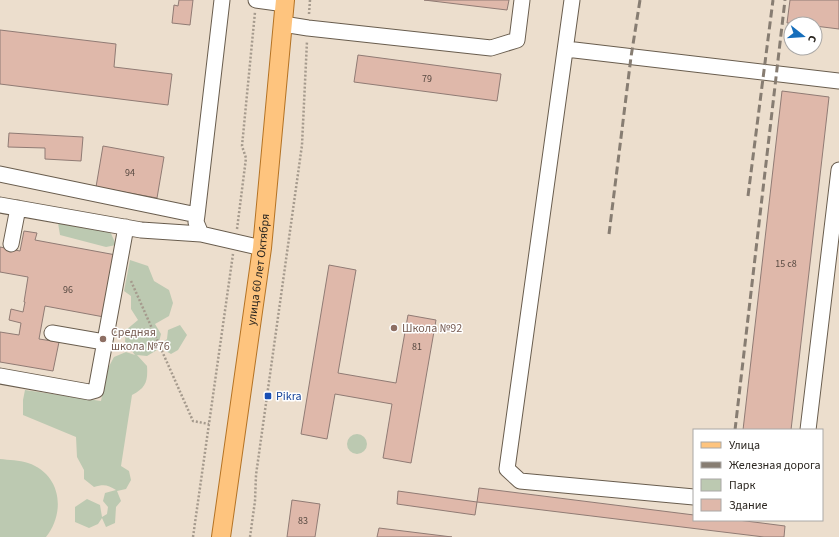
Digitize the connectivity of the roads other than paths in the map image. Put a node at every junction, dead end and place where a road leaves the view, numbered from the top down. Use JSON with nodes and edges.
{"nodes":[{"id":1,"x":222,"y":0,"type":"edge"},
{"id":2,"x":256,"y":0,"type":"edge"},
{"id":3,"x":522,"y":0,"type":"edge"},
{"id":4,"x":572,"y":0,"type":"edge"},
{"id":5,"x":285,"y":2,"type":"edge"},
{"id":6,"x":283,"y":24,"type":"junction"},
{"id":7,"x":566,"y":49,"type":"junction"},
{"id":8,"x":839,"y":81,"type":"edge"},
{"id":9,"x":839,"y":170,"type":"edge"},
{"id":10,"x":0,"y":174,"type":"edge"},
{"id":11,"x":0,"y":205,"type":"edge"},
{"id":12,"x":18,"y":208,"type":"junction"},
{"id":13,"x":197,"y":215,"type":"junction"},
{"id":14,"x":126,"y":227,"type":"junction"},
{"id":15,"x":201,"y":234,"type":"junction"},
{"id":16,"x":11,"y":244,"type":"dead end"},
{"id":17,"x":262,"y":248,"type":"junction"},
{"id":18,"x":52,"y":333,"type":"dead end"},
{"id":19,"x":104,"y":342,"type":"junction"},
{"id":20,"x":0,"y":376,"type":"edge"},
{"id":21,"x":808,"y":429,"type":"edge"},
{"id":22,"x":693,"y":497,"type":"edge"},
{"id":23,"x":221,"y":537,"type":"edge"}],
"edges":[{"from":1,"to":13,"type":"lane"},
{"from":2,"to":5,"type":"lane"},
{"from":3,"to":6,"type":"lane"},
{"from":4,"to":7,"type":"lane"},
{"from":5,"to":6,"type":"main road","name":"улица 60 лет Октября"},
{"from":6,"to":17,"type":"main road","name":"улица 60 лет Октября"},
{"from":7,"to":8,"type":"lane"},
{"from":7,"to":22,"type":"lane"},
{"from":9,"to":21,"type":"lane"},
{"from":10,"to":13,"type":"lane"},
{"from":11,"to":12,"type":"lane"},
{"from":12,"to":14,"type":"lane"},
{"from":12,"to":16,"type":"lane"},
{"from":13,"to":15,"type":"lane"},
{"from":14,"to":15,"type":"lane"},
{"from":14,"to":19,"type":"lane"},
{"from":15,"to":17,"type":"lane"},
{"from":17,"to":23,"type":"main road","name":"улица 60 лет Октября"},
{"from":18,"to":19,"type":"lane"},
{"from":19,"to":20,"type":"lane"}]}
